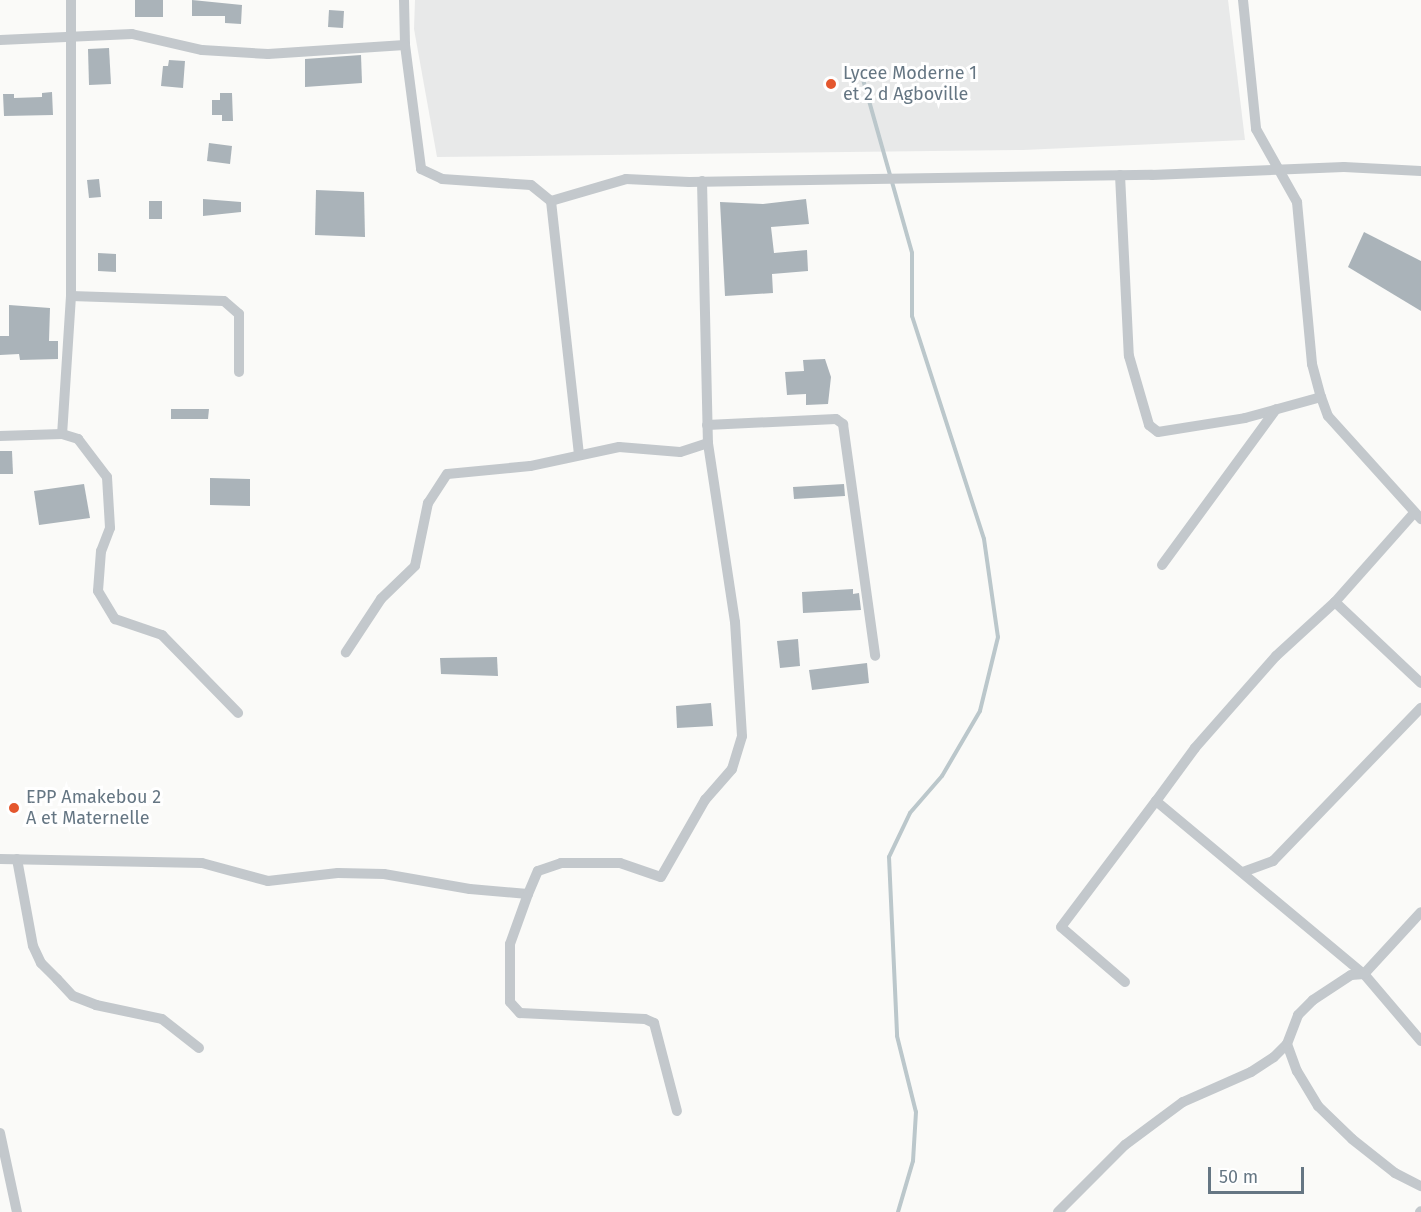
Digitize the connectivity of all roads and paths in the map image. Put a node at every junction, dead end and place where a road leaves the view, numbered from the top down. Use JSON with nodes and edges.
{"nodes":[{"id":1,"x":71,"y":0,"type":"edge"},
{"id":2,"x":404,"y":0,"type":"edge"},
{"id":3,"x":1243,"y":0,"type":"edge"},
{"id":4,"x":70,"y":37,"type":"junction"},
{"id":5,"x":0,"y":40,"type":"edge"},
{"id":6,"x":405,"y":45,"type":"junction"},
{"id":7,"x":1282,"y":171,"type":"junction"},
{"id":8,"x":1421,"y":171,"type":"edge"},
{"id":9,"x":1120,"y":175,"type":"junction"},
{"id":10,"x":702,"y":181,"type":"junction"},
{"id":11,"x":551,"y":201,"type":"junction"},
{"id":12,"x":71,"y":296,"type":"junction"},
{"id":13,"x":239,"y":372,"type":"dead end"},
{"id":14,"x":1321,"y":397,"type":"junction"},
{"id":15,"x":1276,"y":409,"type":"junction"},
{"id":16,"x":707,"y":425,"type":"junction"},
{"id":17,"x":62,"y":434,"type":"junction"},
{"id":18,"x":0,"y":436,"type":"edge"},
{"id":19,"x":708,"y":443,"type":"junction"},
{"id":20,"x":579,"y":453,"type":"junction"},
{"id":21,"x":1418,"y":516,"type":"edge"},
{"id":22,"x":1162,"y":565,"type":"dead end"},
{"id":23,"x":1335,"y":602,"type":"junction"},
{"id":24,"x":346,"y":652,"type":"dead end"},
{"id":25,"x":875,"y":656,"type":"dead end"},
{"id":26,"x":1421,"y":683,"type":"edge"},
{"id":27,"x":1421,"y":708,"type":"edge"},
{"id":28,"x":238,"y":713,"type":"dead end"},
{"id":29,"x":1156,"y":801,"type":"junction"},
{"id":30,"x":0,"y":859,"type":"edge"},
{"id":31,"x":17,"y":859,"type":"junction"},
{"id":32,"x":1243,"y":872,"type":"junction"},
{"id":33,"x":528,"y":894,"type":"junction"},
{"id":34,"x":1421,"y":912,"type":"edge"},
{"id":35,"x":1364,"y":974,"type":"junction"},
{"id":36,"x":1125,"y":982,"type":"dead end"},
{"id":37,"x":1421,"y":1041,"type":"edge"},
{"id":38,"x":1287,"y":1044,"type":"junction"},
{"id":39,"x":199,"y":1048,"type":"dead end"},
{"id":40,"x":677,"y":1111,"type":"dead end"},
{"id":41,"x":0,"y":1133,"type":"edge"},
{"id":42,"x":1421,"y":1186,"type":"edge"},
{"id":43,"x":17,"y":1212,"type":"edge"},
{"id":44,"x":1058,"y":1212,"type":"edge"}],
"edges":[{"from":1,"to":4,"type":"street"},
{"from":2,"to":6,"type":"street"},
{"from":3,"to":7,"type":"street"},
{"from":4,"to":5,"type":"street"},
{"from":4,"to":6,"type":"street"},
{"from":4,"to":12,"type":"street"},
{"from":6,"to":11,"type":"street"},
{"from":7,"to":8,"type":"street"},
{"from":7,"to":9,"type":"street"},
{"from":7,"to":14,"type":"street"},
{"from":9,"to":10,"type":"street"},
{"from":9,"to":15,"type":"street"},
{"from":10,"to":11,"type":"street"},
{"from":10,"to":16,"type":"street"},
{"from":11,"to":20,"type":"street"},
{"from":12,"to":13,"type":"street"},
{"from":12,"to":17,"type":"street"},
{"from":14,"to":15,"type":"street"},
{"from":14,"to":21,"type":"street"},
{"from":15,"to":22,"type":"street"},
{"from":16,"to":19,"type":"street"},
{"from":16,"to":25,"type":"street"},
{"from":17,"to":18,"type":"street"},
{"from":17,"to":28,"type":"street"},
{"from":19,"to":20,"type":"street"},
{"from":19,"to":33,"type":"street"},
{"from":20,"to":24,"type":"street"},
{"from":21,"to":23,"type":"street"},
{"from":23,"to":26,"type":"street"},
{"from":23,"to":29,"type":"street"},
{"from":27,"to":32,"type":"street"},
{"from":29,"to":32,"type":"street"},
{"from":29,"to":36,"type":"street"},
{"from":30,"to":31,"type":"street"},
{"from":31,"to":33,"type":"street"},
{"from":31,"to":39,"type":"street"},
{"from":32,"to":35,"type":"street"},
{"from":33,"to":40,"type":"street"},
{"from":34,"to":35,"type":"street"},
{"from":35,"to":37,"type":"street"},
{"from":35,"to":38,"type":"street"},
{"from":38,"to":42,"type":"street"},
{"from":38,"to":44,"type":"street"},
{"from":41,"to":43,"type":"street"}]}
